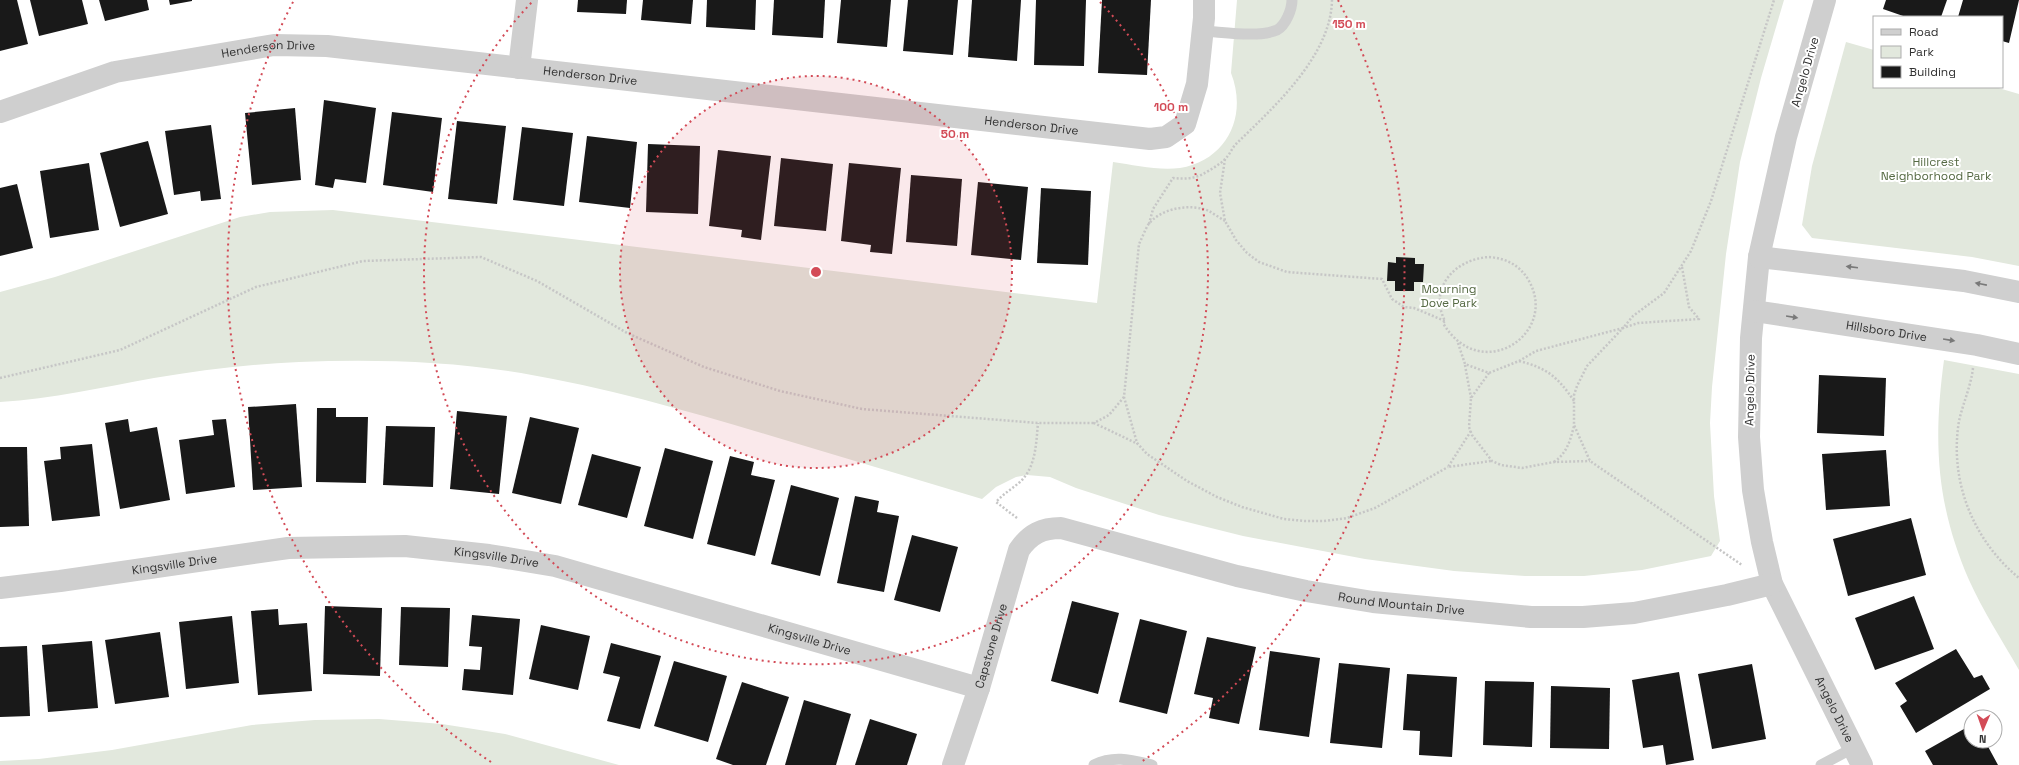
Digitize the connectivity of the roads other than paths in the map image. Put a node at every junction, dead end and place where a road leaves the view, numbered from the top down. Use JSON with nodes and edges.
{"nodes":[{"id":1,"x":527,"y":0,"type":"edge"},
{"id":2,"x":1204,"y":0,"type":"edge"},
{"id":3,"x":1292,"y":0,"type":"edge"},
{"id":4,"x":1826,"y":0,"type":"edge"},
{"id":5,"x":1203,"y":30,"type":"junction"},
{"id":6,"x":519,"y":68,"type":"junction"},
{"id":7,"x":0,"y":112,"type":"edge"},
{"id":8,"x":1759,"y":257,"type":"junction"},
{"id":9,"x":2019,"y":292,"type":"edge"},
{"id":10,"x":1754,"y":311,"type":"junction"},
{"id":11,"x":2019,"y":354,"type":"edge"},
{"id":12,"x":1036,"y":532,"type":"joint"},
{"id":13,"x":1772,"y":584,"type":"junction"},
{"id":14,"x":0,"y":588,"type":"edge"},
{"id":15,"x":979,"y":688,"type":"junction"},
{"id":16,"x":1858,"y":756,"type":"edge"},
{"id":17,"x":953,"y":765,"type":"edge"},
{"id":18,"x":1094,"y":765,"type":"edge"},
{"id":19,"x":1152,"y":765,"type":"edge"},
{"id":20,"x":1821,"y":765,"type":"edge"}],
"edges":[{"from":1,"to":6,"type":"street"},
{"from":2,"to":5,"type":"street"},
{"from":3,"to":5,"type":"lane"},
{"from":4,"to":8,"type":"street","name":"Angelo Drive"},
{"from":5,"to":6,"type":"street","name":"Henderson Drive"},
{"from":6,"to":7,"type":"street","name":"Henderson Drive"},
{"from":9,"to":8,"type":"street","one_way":true},
{"from":8,"to":10,"type":"street","name":"Angelo Drive"},
{"from":10,"to":11,"type":"street","name":"Hillsboro Drive","one_way":true},
{"from":10,"to":13,"type":"street","name":"Angelo Drive"},
{"from":12,"to":13,"type":"street","name":"Round Mountain Drive"},
{"from":12,"to":15,"type":"street","name":"Capstone Drive"},
{"from":13,"to":16,"type":"street","name":"Angelo Drive"},
{"from":14,"to":15,"type":"street","name":"Kingsville Drive"},
{"from":15,"to":17,"type":"street","name":"Capstone Drive"},
{"from":16,"to":20,"type":"lane"},
{"from":18,"to":19,"type":"lane"}]}
